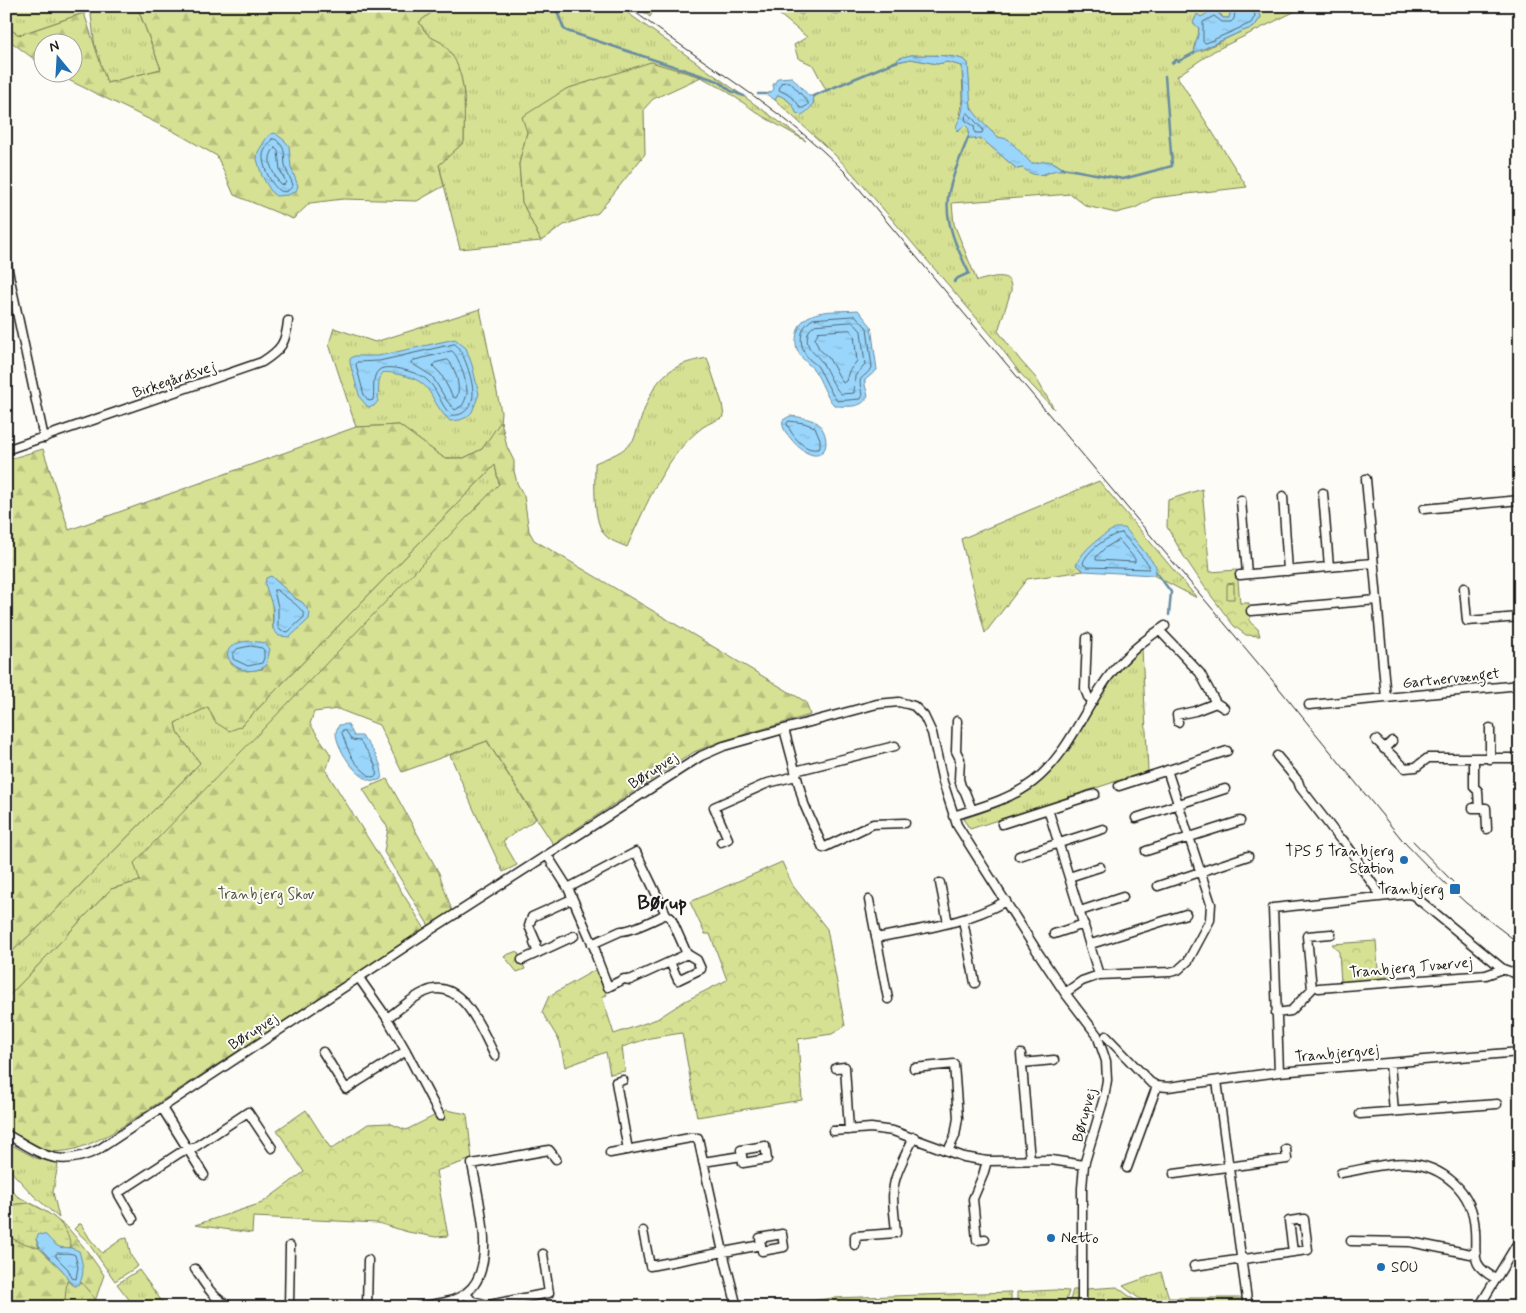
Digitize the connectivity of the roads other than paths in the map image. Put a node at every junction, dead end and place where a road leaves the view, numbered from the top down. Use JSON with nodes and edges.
{"nodes":[{"id":1,"x":6,"y":261,"type":"edge"},
{"id":2,"x":288,"y":321,"type":"dead end"},
{"id":3,"x":44,"y":438,"type":"junction"},
{"id":4,"x":6,"y":450,"type":"edge"},
{"id":5,"x":1366,"y":479,"type":"dead end"},
{"id":6,"x":1323,"y":493,"type":"dead end"},
{"id":7,"x":1283,"y":496,"type":"dead end"},
{"id":8,"x":1241,"y":500,"type":"dead end"},
{"id":9,"x":1520,"y":500,"type":"edge"},
{"id":10,"x":1424,"y":509,"type":"dead end"},
{"id":11,"x":1373,"y":563,"type":"junction"},
{"id":12,"x":1329,"y":567,"type":"junction"},
{"id":13,"x":1288,"y":571,"type":"junction"},
{"id":14,"x":1464,"y":588,"type":"dead end"},
{"id":15,"x":1377,"y":600,"type":"junction"},
{"id":16,"x":1251,"y":611,"type":"dead end"},
{"id":17,"x":1520,"y":617,"type":"edge"},
{"id":18,"x":1087,"y":638,"type":"dead end"},
{"id":19,"x":1520,"y":685,"type":"edge"},
{"id":20,"x":1386,"y":698,"type":"junction"},
{"id":21,"x":1093,"y":701,"type":"junction"},
{"id":22,"x":1216,"y":703,"type":"junction"},
{"id":23,"x":1309,"y":705,"type":"dead end"},
{"id":24,"x":1224,"y":708,"type":"dead end"},
{"id":25,"x":957,"y":721,"type":"dead end"},
{"id":26,"x":1178,"y":722,"type":"dead end"},
{"id":27,"x":784,"y":728,"type":"junction"},
{"id":28,"x":1490,"y":728,"type":"dead end"},
{"id":29,"x":1376,"y":740,"type":"dead end"},
{"id":30,"x":1392,"y":741,"type":"dead end"},
{"id":31,"x":895,"y":746,"type":"dead end"},
{"id":32,"x":1384,"y":749,"type":"junction"},
{"id":33,"x":1227,"y":751,"type":"dead end"},
{"id":34,"x":1276,"y":756,"type":"dead end"},
{"id":35,"x":1520,"y":758,"type":"edge"},
{"id":36,"x":1474,"y":759,"type":"junction"},
{"id":37,"x":1490,"y":759,"type":"junction"},
{"id":38,"x":1167,"y":770,"type":"junction"},
{"id":39,"x":795,"y":773,"type":"junction"},
{"id":40,"x":1119,"y":786,"type":"dead end"},
{"id":41,"x":1225,"y":789,"type":"dead end"},
{"id":42,"x":1095,"y":794,"type":"dead end"},
{"id":43,"x":1179,"y":804,"type":"junction"},
{"id":44,"x":1048,"y":809,"type":"junction"},
{"id":45,"x":972,"y":810,"type":"junction"},
{"id":46,"x":953,"y":816,"type":"junction"},
{"id":47,"x":1136,"y":818,"type":"dead end"},
{"id":48,"x":1240,"y":820,"type":"dead end"},
{"id":49,"x":905,"y":823,"type":"dead end"},
{"id":50,"x":1002,"y":824,"type":"dead end"},
{"id":51,"x":1103,"y":829,"type":"dead end"},
{"id":52,"x":1486,"y":829,"type":"dead end"},
{"id":53,"x":1189,"y":837,"type":"junction"},
{"id":54,"x":721,"y":842,"type":"dead end"},
{"id":55,"x":1059,"y":843,"type":"junction"},
{"id":56,"x":1146,"y":851,"type":"dead end"},
{"id":57,"x":548,"y":855,"type":"junction"},
{"id":58,"x":1019,"y":856,"type":"dead end"},
{"id":59,"x":1248,"y":856,"type":"dead end"},
{"id":60,"x":1100,"y":867,"type":"dead end"},
{"id":61,"x":1201,"y":872,"type":"junction"},
{"id":62,"x":1069,"y":877,"type":"junction"},
{"id":63,"x":940,"y":883,"type":"dead end"},
{"id":64,"x":1158,"y":886,"type":"dead end"},
{"id":65,"x":568,"y":888,"type":"junction"},
{"id":66,"x":1123,"y":897,"type":"dead end"},
{"id":67,"x":1380,"y":897,"type":"junction"},
{"id":68,"x":572,"y":899,"type":"junction"},
{"id":69,"x":869,"y":900,"type":"dead end"},
{"id":70,"x":1006,"y":901,"type":"junction"},
{"id":71,"x":1080,"y":911,"type":"junction"},
{"id":72,"x":666,"y":914,"type":"junction"},
{"id":73,"x":1186,"y":914,"type":"dead end"},
{"id":74,"x":963,"y":920,"type":"junction"},
{"id":75,"x":948,"y":923,"type":"junction"},
{"id":76,"x":1084,"y":924,"type":"junction"},
{"id":77,"x":1054,"y":934,"type":"dead end"},
{"id":78,"x":1330,"y":934,"type":"dead end"},
{"id":79,"x":574,"y":936,"type":"dead end"},
{"id":80,"x":876,"y":938,"type":"junction"},
{"id":81,"x":592,"y":944,"type":"junction"},
{"id":82,"x":1091,"y":944,"type":"junction"},
{"id":83,"x":538,"y":953,"type":"junction"},
{"id":84,"x":687,"y":954,"type":"junction"},
{"id":85,"x":522,"y":960,"type":"dead end"},
{"id":86,"x":670,"y":962,"type":"junction"},
{"id":87,"x":1503,"y":969,"type":"junction"},
{"id":88,"x":1099,"y":975,"type":"junction"},
{"id":89,"x":1520,"y":975,"type":"edge"},
{"id":90,"x":359,"y":978,"type":"junction"},
{"id":91,"x":975,"y":983,"type":"dead end"},
{"id":92,"x":1319,"y":988,"type":"dead end"},
{"id":93,"x":1066,"y":993,"type":"junction"},
{"id":94,"x":888,"y":999,"type":"dead end"},
{"id":95,"x":1276,"y":1013,"type":"junction"},
{"id":96,"x":386,"y":1018,"type":"junction"},
{"id":97,"x":1106,"y":1036,"type":"dead end"},
{"id":98,"x":406,"y":1051,"type":"junction"},
{"id":99,"x":323,"y":1052,"type":"dead end"},
{"id":100,"x":1520,"y":1052,"type":"edge"},
{"id":101,"x":1021,"y":1054,"type":"dead end"},
{"id":102,"x":496,"y":1056,"type":"dead end"},
{"id":103,"x":1054,"y":1060,"type":"dead end"},
{"id":104,"x":1390,"y":1062,"type":"junction"},
{"id":105,"x":1022,"y":1063,"type":"junction"},
{"id":106,"x":836,"y":1068,"type":"dead end"},
{"id":107,"x":914,"y":1068,"type":"dead end"},
{"id":108,"x":1279,"y":1072,"type":"junction"},
{"id":109,"x":623,"y":1080,"type":"dead end"},
{"id":110,"x":1218,"y":1081,"type":"junction"},
{"id":111,"x":1157,"y":1086,"type":"junction"},
{"id":112,"x":1497,"y":1104,"type":"dead end"},
{"id":113,"x":162,"y":1108,"type":"junction"},
{"id":114,"x":1394,"y":1112,"type":"junction"},
{"id":115,"x":1360,"y":1114,"type":"dead end"},
{"id":116,"x":440,"y":1116,"type":"dead end"},
{"id":117,"x":849,"y":1130,"type":"junction"},
{"id":118,"x":833,"y":1131,"type":"dead end"},
{"id":119,"x":6,"y":1134,"type":"edge"},
{"id":120,"x":914,"y":1137,"type":"junction"},
{"id":121,"x":272,"y":1148,"type":"dead end"},
{"id":122,"x":188,"y":1149,"type":"junction"},
{"id":123,"x":1286,"y":1149,"type":"dead end"},
{"id":124,"x":628,"y":1150,"type":"junction"},
{"id":125,"x":948,"y":1151,"type":"junction"},
{"id":126,"x":610,"y":1153,"type":"dead end"},
{"id":127,"x":742,"y":1156,"type":"dead end"},
{"id":128,"x":556,"y":1159,"type":"dead end"},
{"id":129,"x":1030,"y":1160,"type":"junction"},
{"id":130,"x":987,"y":1161,"type":"junction"},
{"id":131,"x":703,"y":1162,"type":"junction"},
{"id":132,"x":1084,"y":1165,"type":"junction"},
{"id":133,"x":1229,"y":1167,"type":"junction"},
{"id":134,"x":1127,"y":1168,"type":"dead end"},
{"id":135,"x":1342,"y":1173,"type":"dead end"},
{"id":136,"x":1174,"y":1174,"type":"dead end"},
{"id":137,"x":204,"y":1175,"type":"dead end"},
{"id":138,"x":134,"y":1219,"type":"dead end"},
{"id":139,"x":643,"y":1231,"type":"dead end"},
{"id":140,"x":985,"y":1239,"type":"dead end"},
{"id":141,"x":1520,"y":1239,"type":"edge"},
{"id":142,"x":1351,"y":1241,"type":"dead end"},
{"id":143,"x":761,"y":1245,"type":"dead end"},
{"id":144,"x":856,"y":1245,"type":"dead end"},
{"id":145,"x":290,"y":1246,"type":"dead end"},
{"id":146,"x":723,"y":1252,"type":"junction"},
{"id":147,"x":1294,"y":1252,"type":"dead end"},
{"id":148,"x":543,"y":1254,"type":"dead end"},
{"id":149,"x":1476,"y":1256,"type":"junction"},
{"id":150,"x":1241,"y":1259,"type":"junction"},
{"id":151,"x":368,"y":1260,"type":"dead end"},
{"id":152,"x":1194,"y":1266,"type":"dead end"},
{"id":153,"x":195,"y":1269,"type":"dead end"},
{"id":154,"x":1495,"y":1278,"type":"junction"},
{"id":155,"x":466,"y":1294,"type":"junction"},
{"id":156,"x":231,"y":1307,"type":"edge"},
{"id":157,"x":289,"y":1307,"type":"edge"},
{"id":158,"x":367,"y":1307,"type":"edge"},
{"id":159,"x":418,"y":1307,"type":"edge"},
{"id":160,"x":737,"y":1307,"type":"edge"},
{"id":161,"x":1082,"y":1307,"type":"edge"},
{"id":162,"x":1248,"y":1307,"type":"edge"},
{"id":163,"x":1479,"y":1307,"type":"edge"}],
"edges":[{"from":1,"to":3,"type":"street"},
{"from":2,"to":3,"type":"street","name":"Birkegårdsvej"},
{"from":3,"to":4,"type":"street","name":"Birkegårdsvej"},
{"from":5,"to":11,"type":"street","name":"Gartnervænget"},
{"from":6,"to":12,"type":"street"},
{"from":7,"to":13,"type":"street"},
{"from":8,"to":13,"type":"street"},
{"from":9,"to":10,"type":"street"},
{"from":11,"to":12,"type":"street"},
{"from":11,"to":15,"type":"street","name":"Gartnervænget"},
{"from":12,"to":13,"type":"street"},
{"from":14,"to":17,"type":"street"},
{"from":15,"to":16,"type":"street"},
{"from":15,"to":20,"type":"street","name":"Gartnervænget"},
{"from":18,"to":21,"type":"street"},
{"from":19,"to":20,"type":"street","name":"Gartnervænget"},
{"from":20,"to":23,"type":"street","name":"Gartnervænget"},
{"from":21,"to":22,"type":"street"},
{"from":21,"to":45,"type":"street"},
{"from":22,"to":24,"type":"street"},
{"from":22,"to":26,"type":"street"},
{"from":25,"to":45,"type":"street"},
{"from":27,"to":39,"type":"street"},
{"from":27,"to":46,"type":"street","name":"Børupvej"},
{"from":27,"to":57,"type":"street","name":"Børupvej"},
{"from":28,"to":37,"type":"street"},
{"from":29,"to":32,"type":"street"},
{"from":30,"to":32,"type":"street"},
{"from":31,"to":39,"type":"street"},
{"from":32,"to":36,"type":"street"},
{"from":33,"to":38,"type":"street"},
{"from":34,"to":67,"type":"street"},
{"from":35,"to":37,"type":"street"},
{"from":36,"to":37,"type":"street"},
{"from":36,"to":52,"type":"street"},
{"from":38,"to":40,"type":"street"},
{"from":38,"to":43,"type":"street"},
{"from":39,"to":49,"type":"street"},
{"from":39,"to":54,"type":"street"},
{"from":41,"to":43,"type":"street"},
{"from":42,"to":44,"type":"street"},
{"from":43,"to":47,"type":"street"},
{"from":43,"to":53,"type":"street"},
{"from":44,"to":50,"type":"street"},
{"from":44,"to":55,"type":"street"},
{"from":45,"to":46,"type":"street"},
{"from":46,"to":70,"type":"street","name":"Børupvej"},
{"from":48,"to":53,"type":"street"},
{"from":51,"to":55,"type":"street"},
{"from":53,"to":56,"type":"street"},
{"from":53,"to":61,"type":"street"},
{"from":55,"to":58,"type":"street"},
{"from":55,"to":62,"type":"street"},
{"from":57,"to":65,"type":"street"},
{"from":57,"to":90,"type":"street","name":"Børupvej"},
{"from":59,"to":61,"type":"street"},
{"from":60,"to":62,"type":"street"},
{"from":61,"to":64,"type":"street"},
{"from":61,"to":88,"type":"street"},
{"from":62,"to":71,"type":"street"},
{"from":63,"to":75,"type":"street"},
{"from":65,"to":68,"type":"street"},
{"from":65,"to":72,"type":"street"},
{"from":66,"to":71,"type":"street"},
{"from":67,"to":87,"type":"street"},
{"from":67,"to":95,"type":"street"},
{"from":68,"to":81,"type":"street"},
{"from":68,"to":83,"type":"street"},
{"from":69,"to":80,"type":"street"},
{"from":70,"to":74,"type":"street"},
{"from":70,"to":93,"type":"street","name":"Børupvej"},
{"from":71,"to":76,"type":"street"},
{"from":72,"to":81,"type":"street"},
{"from":72,"to":84,"type":"street"},
{"from":73,"to":82,"type":"street"},
{"from":74,"to":75,"type":"street"},
{"from":74,"to":91,"type":"street"},
{"from":75,"to":80,"type":"street"},
{"from":76,"to":77,"type":"street"},
{"from":76,"to":82,"type":"street"},
{"from":78,"to":95,"type":"street"},
{"from":79,"to":83,"type":"street"},
{"from":80,"to":94,"type":"street"},
{"from":81,"to":86,"type":"street"},
{"from":82,"to":88,"type":"street"},
{"from":83,"to":85,"type":"street"},
{"from":84,"to":86,"type":"street"},
{"from":84,"to":86,"type":"street"},
{"from":87,"to":89,"type":"street"},
{"from":87,"to":92,"type":"street","name":"Tranbjerg Tværvej"},
{"from":88,"to":93,"type":"street"},
{"from":90,"to":96,"type":"street"},
{"from":90,"to":113,"type":"street","name":"Børupvej"},
{"from":93,"to":132,"type":"street","name":"Børupvej"},
{"from":95,"to":108,"type":"street"},
{"from":96,"to":98,"type":"street"},
{"from":96,"to":102,"type":"street"},
{"from":97,"to":111,"type":"street"},
{"from":98,"to":99,"type":"street"},
{"from":98,"to":116,"type":"street"},
{"from":100,"to":104,"type":"street","name":"Tranbjergvej"},
{"from":101,"to":105,"type":"street"},
{"from":103,"to":105,"type":"street"},
{"from":104,"to":108,"type":"street","name":"Tranbjergvej"},
{"from":104,"to":114,"type":"street"},
{"from":105,"to":129,"type":"street"},
{"from":106,"to":117,"type":"street"},
{"from":107,"to":125,"type":"street"},
{"from":108,"to":110,"type":"street","name":"Tranbjergvej"},
{"from":109,"to":124,"type":"street"},
{"from":110,"to":111,"type":"street","name":"Tranbjergvej"},
{"from":110,"to":133,"type":"street"},
{"from":111,"to":134,"type":"street"},
{"from":112,"to":114,"type":"street"},
{"from":113,"to":119,"type":"street","name":"Børupvej"},
{"from":113,"to":122,"type":"street"},
{"from":114,"to":115,"type":"street"},
{"from":117,"to":118,"type":"street","name":"Børupvej"},
{"from":117,"to":120,"type":"street","name":"Børupvej"},
{"from":120,"to":125,"type":"street","name":"Børupvej"},
{"from":120,"to":144,"type":"street"},
{"from":121,"to":122,"type":"street"},
{"from":122,"to":137,"type":"street"},
{"from":122,"to":138,"type":"street"},
{"from":123,"to":133,"type":"street"},
{"from":124,"to":126,"type":"street"},
{"from":124,"to":131,"type":"street"},
{"from":125,"to":130,"type":"street","name":"Børupvej"},
{"from":127,"to":131,"type":"street"},
{"from":128,"to":155,"type":"street"},
{"from":129,"to":130,"type":"street","name":"Børupvej"},
{"from":129,"to":132,"type":"street","name":"Børupvej"},
{"from":130,"to":140,"type":"street"},
{"from":131,"to":146,"type":"street"},
{"from":132,"to":161,"type":"street","name":"Børupvej"},
{"from":133,"to":136,"type":"street"},
{"from":133,"to":150,"type":"street"},
{"from":135,"to":149,"type":"street"},
{"from":139,"to":146,"type":"street"},
{"from":141,"to":154,"type":"street"},
{"from":142,"to":149,"type":"street"},
{"from":143,"to":146,"type":"street"},
{"from":145,"to":157,"type":"street"},
{"from":146,"to":160,"type":"street"},
{"from":147,"to":150,"type":"street"},
{"from":148,"to":155,"type":"street"},
{"from":149,"to":154,"type":"street"},
{"from":150,"to":152,"type":"street"},
{"from":150,"to":162,"type":"street"},
{"from":151,"to":158,"type":"street"},
{"from":153,"to":156,"type":"street"},
{"from":154,"to":163,"type":"street"},
{"from":155,"to":159,"type":"street"}]}
